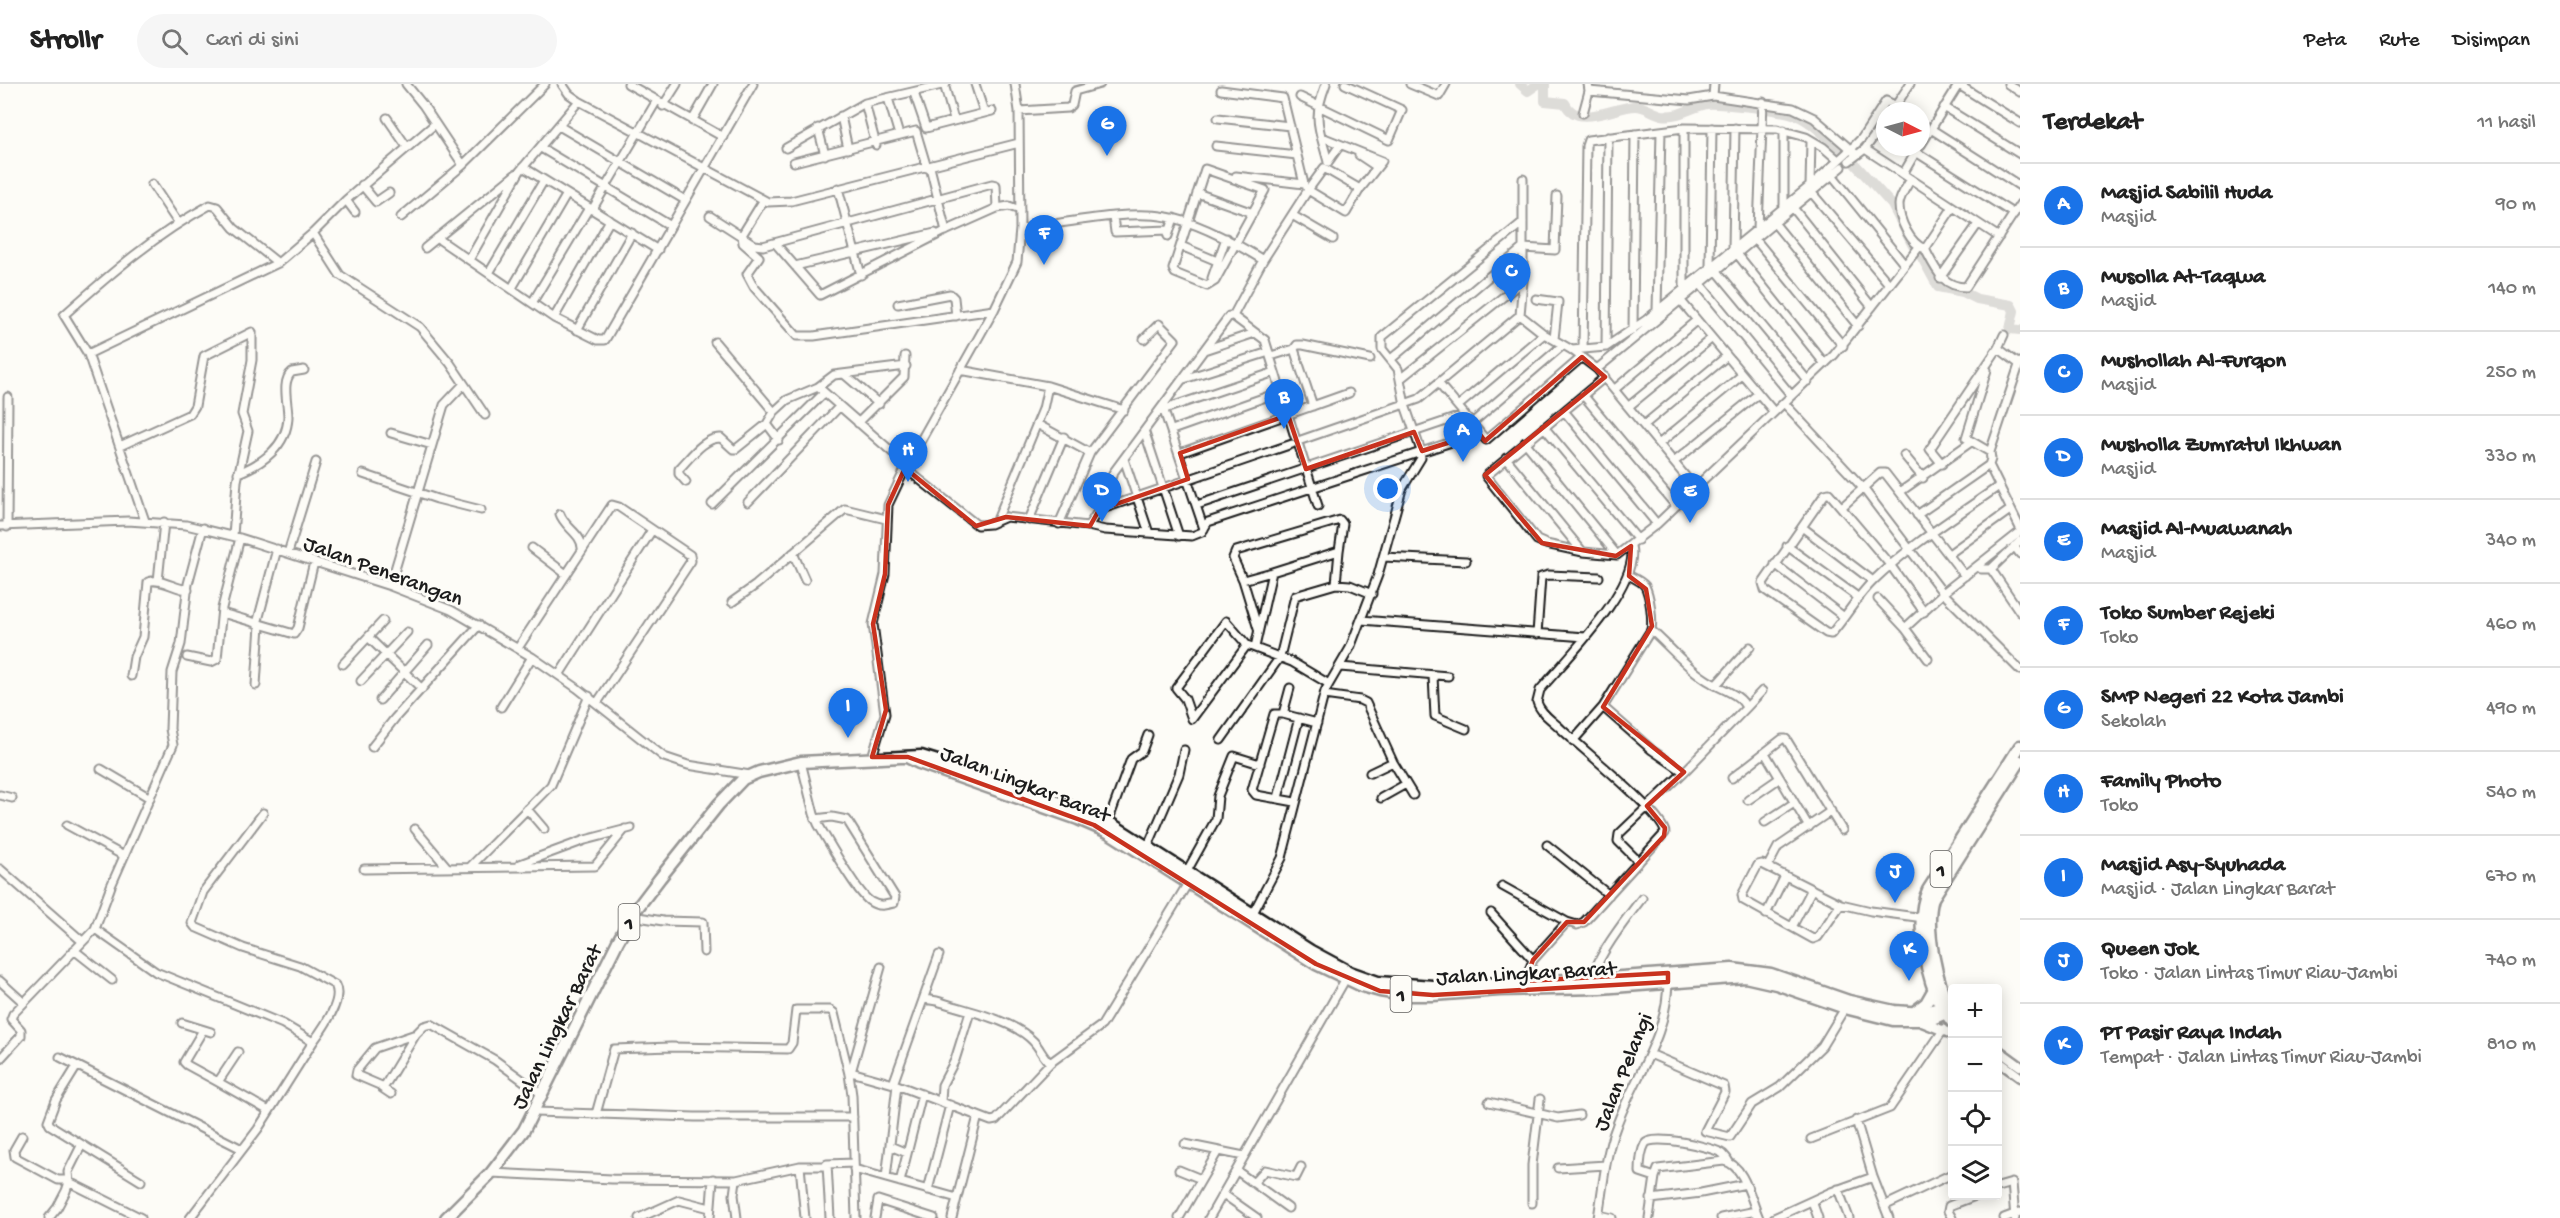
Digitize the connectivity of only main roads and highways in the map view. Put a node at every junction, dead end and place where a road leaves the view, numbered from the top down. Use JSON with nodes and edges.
{"nodes":[{"id":1,"x":2020,"y":746,"type":"edge"},
{"id":2,"x":908,"y":757,"type":"junction"},
{"id":3,"x":2020,"y":761,"type":"edge"},
{"id":4,"x":1981,"y":814,"type":"junction"},
{"id":5,"x":1223,"y":900,"type":"junction"},
{"id":6,"x":1234,"y":907,"type":"junction"},
{"id":7,"x":1925,"y":918,"type":"junction"},
{"id":8,"x":1668,"y":978,"type":"junction"},
{"id":9,"x":1934,"y":989,"type":"junction"},
{"id":10,"x":1948,"y":1010,"type":"edge"},
{"id":11,"x":1913,"y":1013,"type":"junction"},
{"id":12,"x":1921,"y":1021,"type":"junction"},
{"id":13,"x":1948,"y":1031,"type":"edge"},
{"id":14,"x":2002,"y":1053,"type":"edge"},
{"id":15,"x":2002,"y":1064,"type":"edge"},
{"id":16,"x":2020,"y":1066,"type":"edge"},
{"id":17,"x":2020,"y":1077,"type":"edge"},
{"id":18,"x":446,"y":1218,"type":"edge"}],
"edges":[{"from":1,"to":4,"type":"highway","number":"1"},
{"from":2,"to":5,"type":"highway","name":"Jalan Lingkar Barat","number":"1"},
{"from":2,"to":5,"type":"highway","name":"Jalan Lingkar Barat","number":"1"},
{"from":2,"to":18,"type":"highway","name":"Jalan Lingkar Barat","number":"1"},
{"from":3,"to":4,"type":"highway","number":"1"},
{"from":4,"to":7,"type":"highway","number":"1"},
{"from":5,"to":6,"type":"highway","name":"Jalan Lingkar Barat","number":"1"},
{"from":6,"to":8,"type":"highway","name":"Jalan Lingkar Barat","number":"1"},
{"from":6,"to":8,"type":"highway","name":"Jalan Lingkar Barat","number":"1"},
{"from":7,"to":9,"type":"highway","number":"1"},
{"from":7,"to":10,"type":"highway","number":"1"},
{"from":8,"to":11,"type":"highway","name":"Jalan Lingkar Barat","number":"1"},
{"from":8,"to":12,"type":"highway","name":"Jalan Lingkar Barat","number":"1"},
{"from":9,"to":10,"type":"highway","number":"1"},
{"from":9,"to":11,"type":"highway"},
{"from":10,"to":11,"type":"highway","name":"Jalan Lingkar Barat","number":"1"},
{"from":10,"to":12,"type":"highway","name":"Jalan Lingkar Barat","number":"1"},
{"from":12,"to":13,"type":"main road"},
{"from":14,"to":16,"type":"main road"},
{"from":15,"to":17,"type":"main road"}]}
